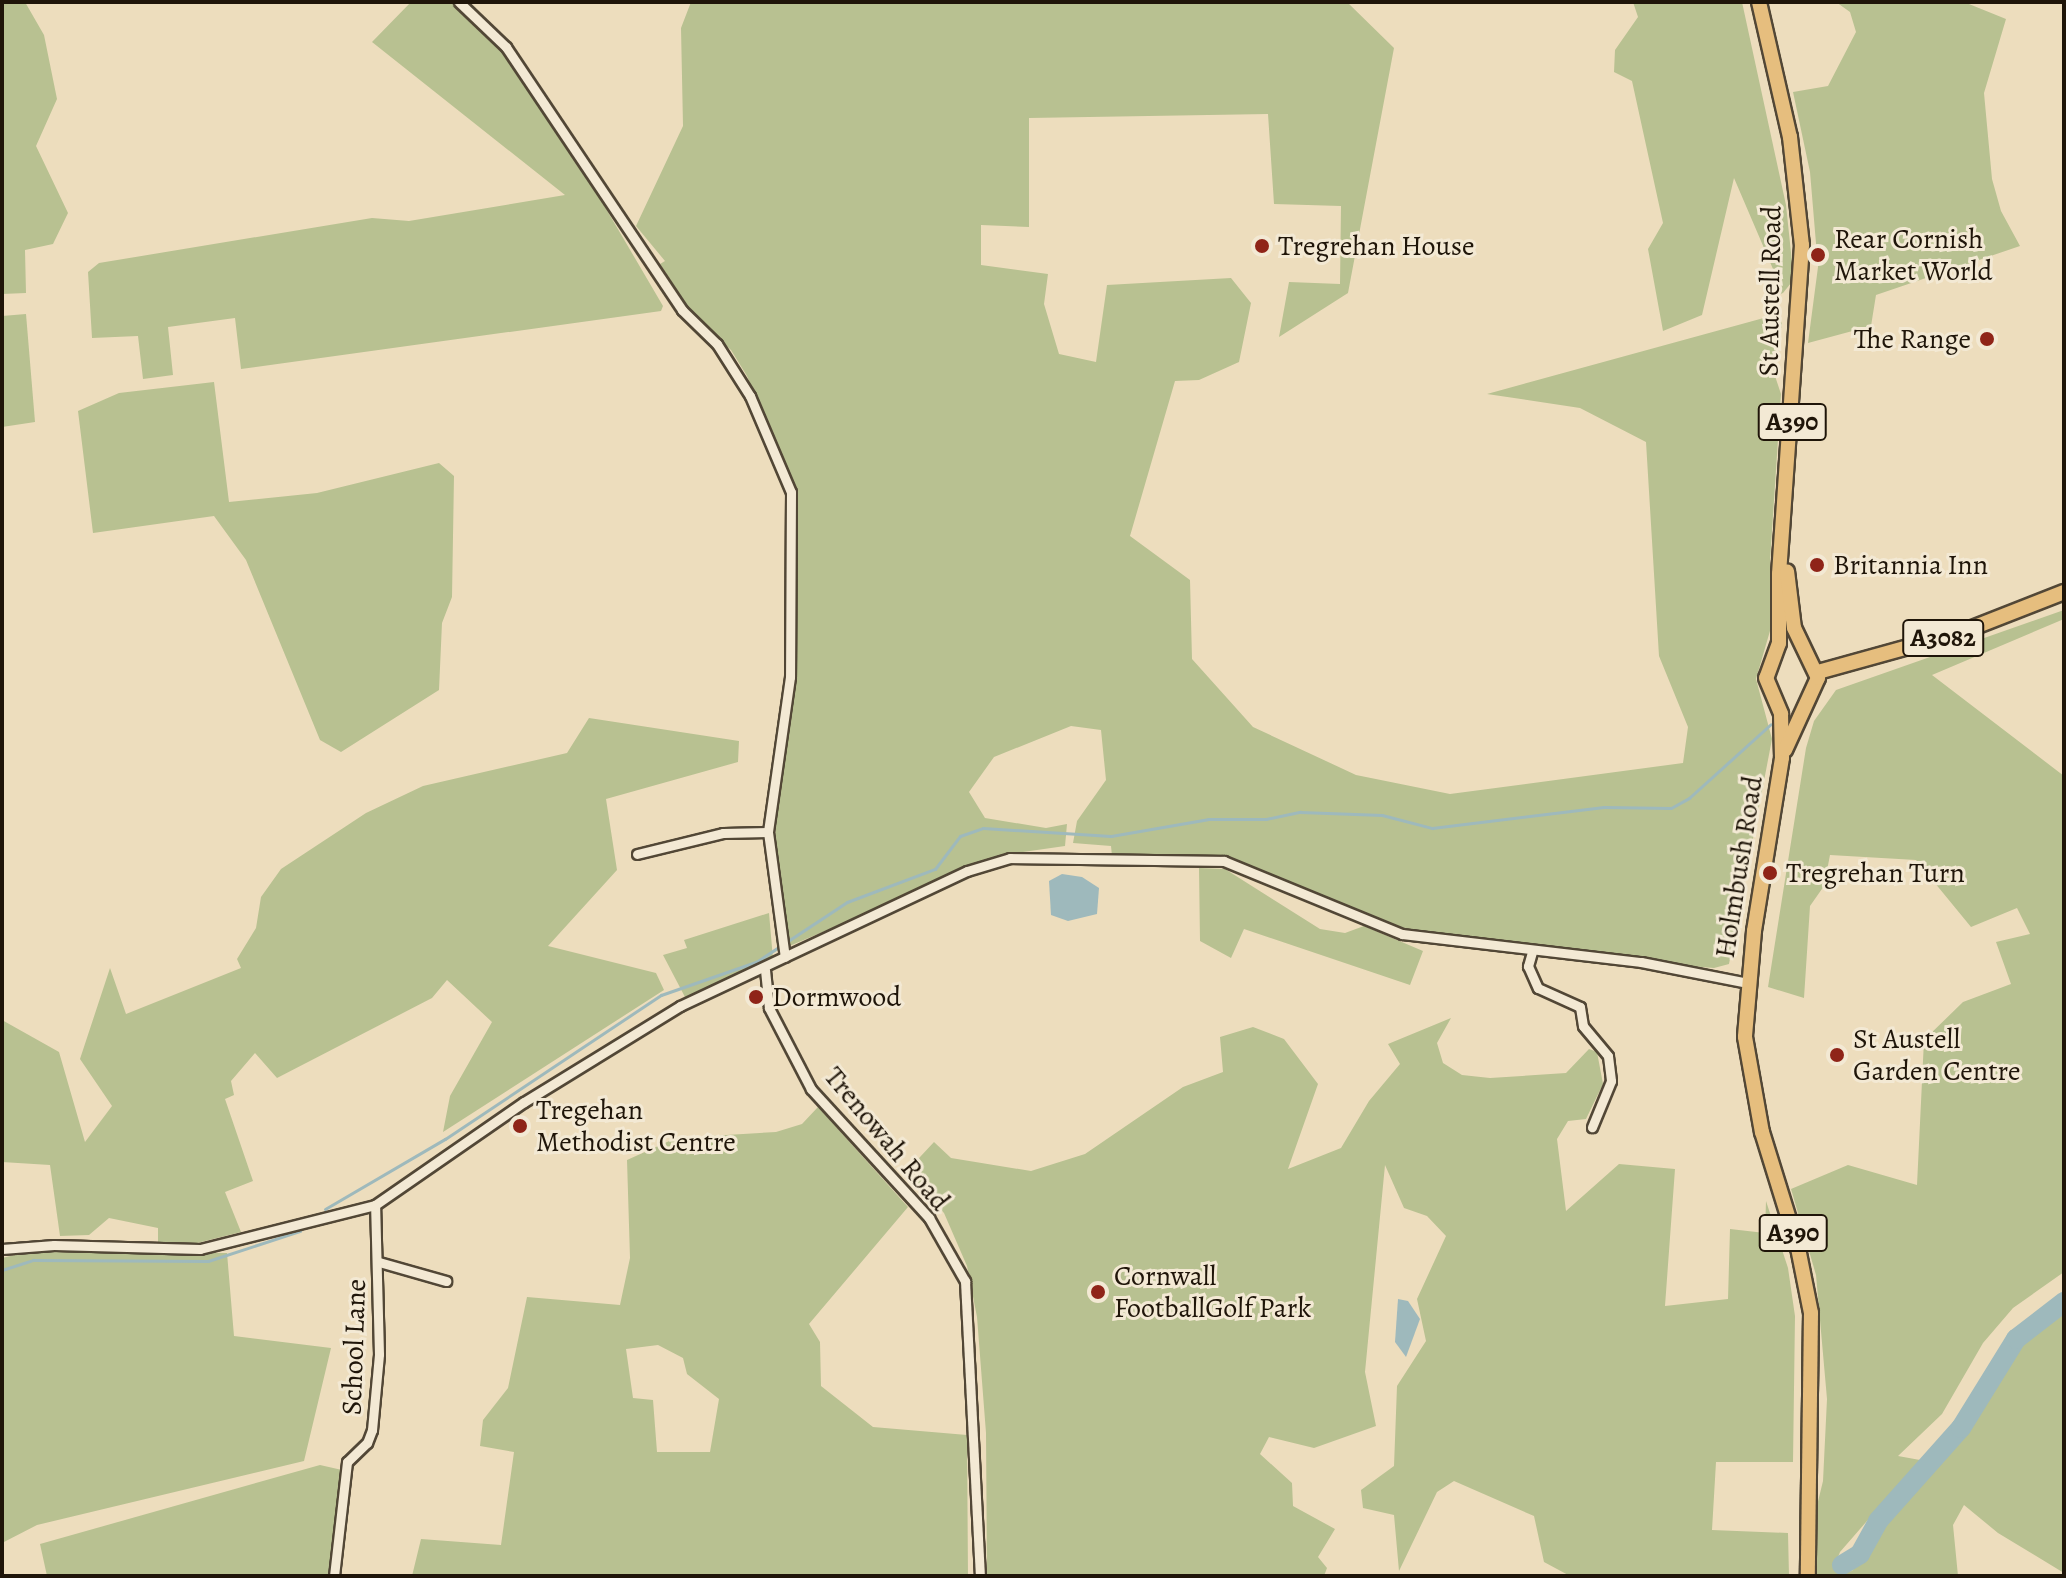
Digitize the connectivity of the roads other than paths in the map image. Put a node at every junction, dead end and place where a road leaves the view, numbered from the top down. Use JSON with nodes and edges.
{"nodes":[{"id":1,"x":459,"y":2,"type":"edge"},
{"id":2,"x":1759,"y":2,"type":"edge"},
{"id":3,"x":1783,"y":537,"type":"junction"},
{"id":4,"x":2064,"y":592,"type":"edge"},
{"id":5,"x":1809,"y":656,"type":"junction"},
{"id":6,"x":1771,"y":662,"type":"junction"},
{"id":7,"x":1818,"y":672,"type":"junction"},
{"id":8,"x":1774,"y":696,"type":"junction"},
{"id":9,"x":1807,"y":699,"type":"junction"},
{"id":10,"x":1782,"y":758,"type":"junction"},
{"id":11,"x":768,"y":832,"type":"junction"},
{"id":12,"x":637,"y":854,"type":"dead end"},
{"id":13,"x":782,"y":948,"type":"junction"},
{"id":14,"x":1532,"y":952,"type":"junction"},
{"id":15,"x":765,"y":970,"type":"junction"},
{"id":16,"x":1748,"y":983,"type":"junction"},
{"id":17,"x":1592,"y":1127,"type":"dead end"},
{"id":18,"x":375,"y":1205,"type":"junction"},
{"id":19,"x":2,"y":1249,"type":"edge"},
{"id":20,"x":379,"y":1262,"type":"junction"},
{"id":21,"x":446,"y":1281,"type":"dead end"},
{"id":22,"x":334,"y":1576,"type":"edge"},
{"id":23,"x":980,"y":1576,"type":"edge"},
{"id":24,"x":1808,"y":1576,"type":"edge"}],
"edges":[{"from":1,"to":11,"type":"street"},
{"from":2,"to":3,"type":"main road","name":"St Austell Road","number":"A390"},
{"from":3,"to":5,"type":"main road"},
{"from":3,"to":6,"type":"main road"},
{"from":4,"to":7,"type":"main road","number":"A3082"},
{"from":5,"to":6,"type":"main road"},
{"from":5,"to":7,"type":"main road"},
{"from":6,"to":8,"type":"main road"},
{"from":7,"to":9,"type":"main road"},
{"from":8,"to":9,"type":"main road"},
{"from":8,"to":10,"type":"main road"},
{"from":9,"to":10,"type":"main road"},
{"from":10,"to":16,"type":"main road","name":"Holmbush Road","number":"A390"},
{"from":11,"to":12,"type":"street"},
{"from":11,"to":13,"type":"street"},
{"from":13,"to":14,"type":"street"},
{"from":13,"to":15,"type":"street"},
{"from":14,"to":16,"type":"street"},
{"from":14,"to":17,"type":"street"},
{"from":15,"to":18,"type":"street"},
{"from":15,"to":23,"type":"street","name":"Trenowah Road"},
{"from":16,"to":24,"type":"main road","number":"A390"},
{"from":18,"to":19,"type":"street"},
{"from":18,"to":20,"type":"street","name":"School Lane"},
{"from":20,"to":21,"type":"street"},
{"from":20,"to":22,"type":"street","name":"School Lane"}]}
